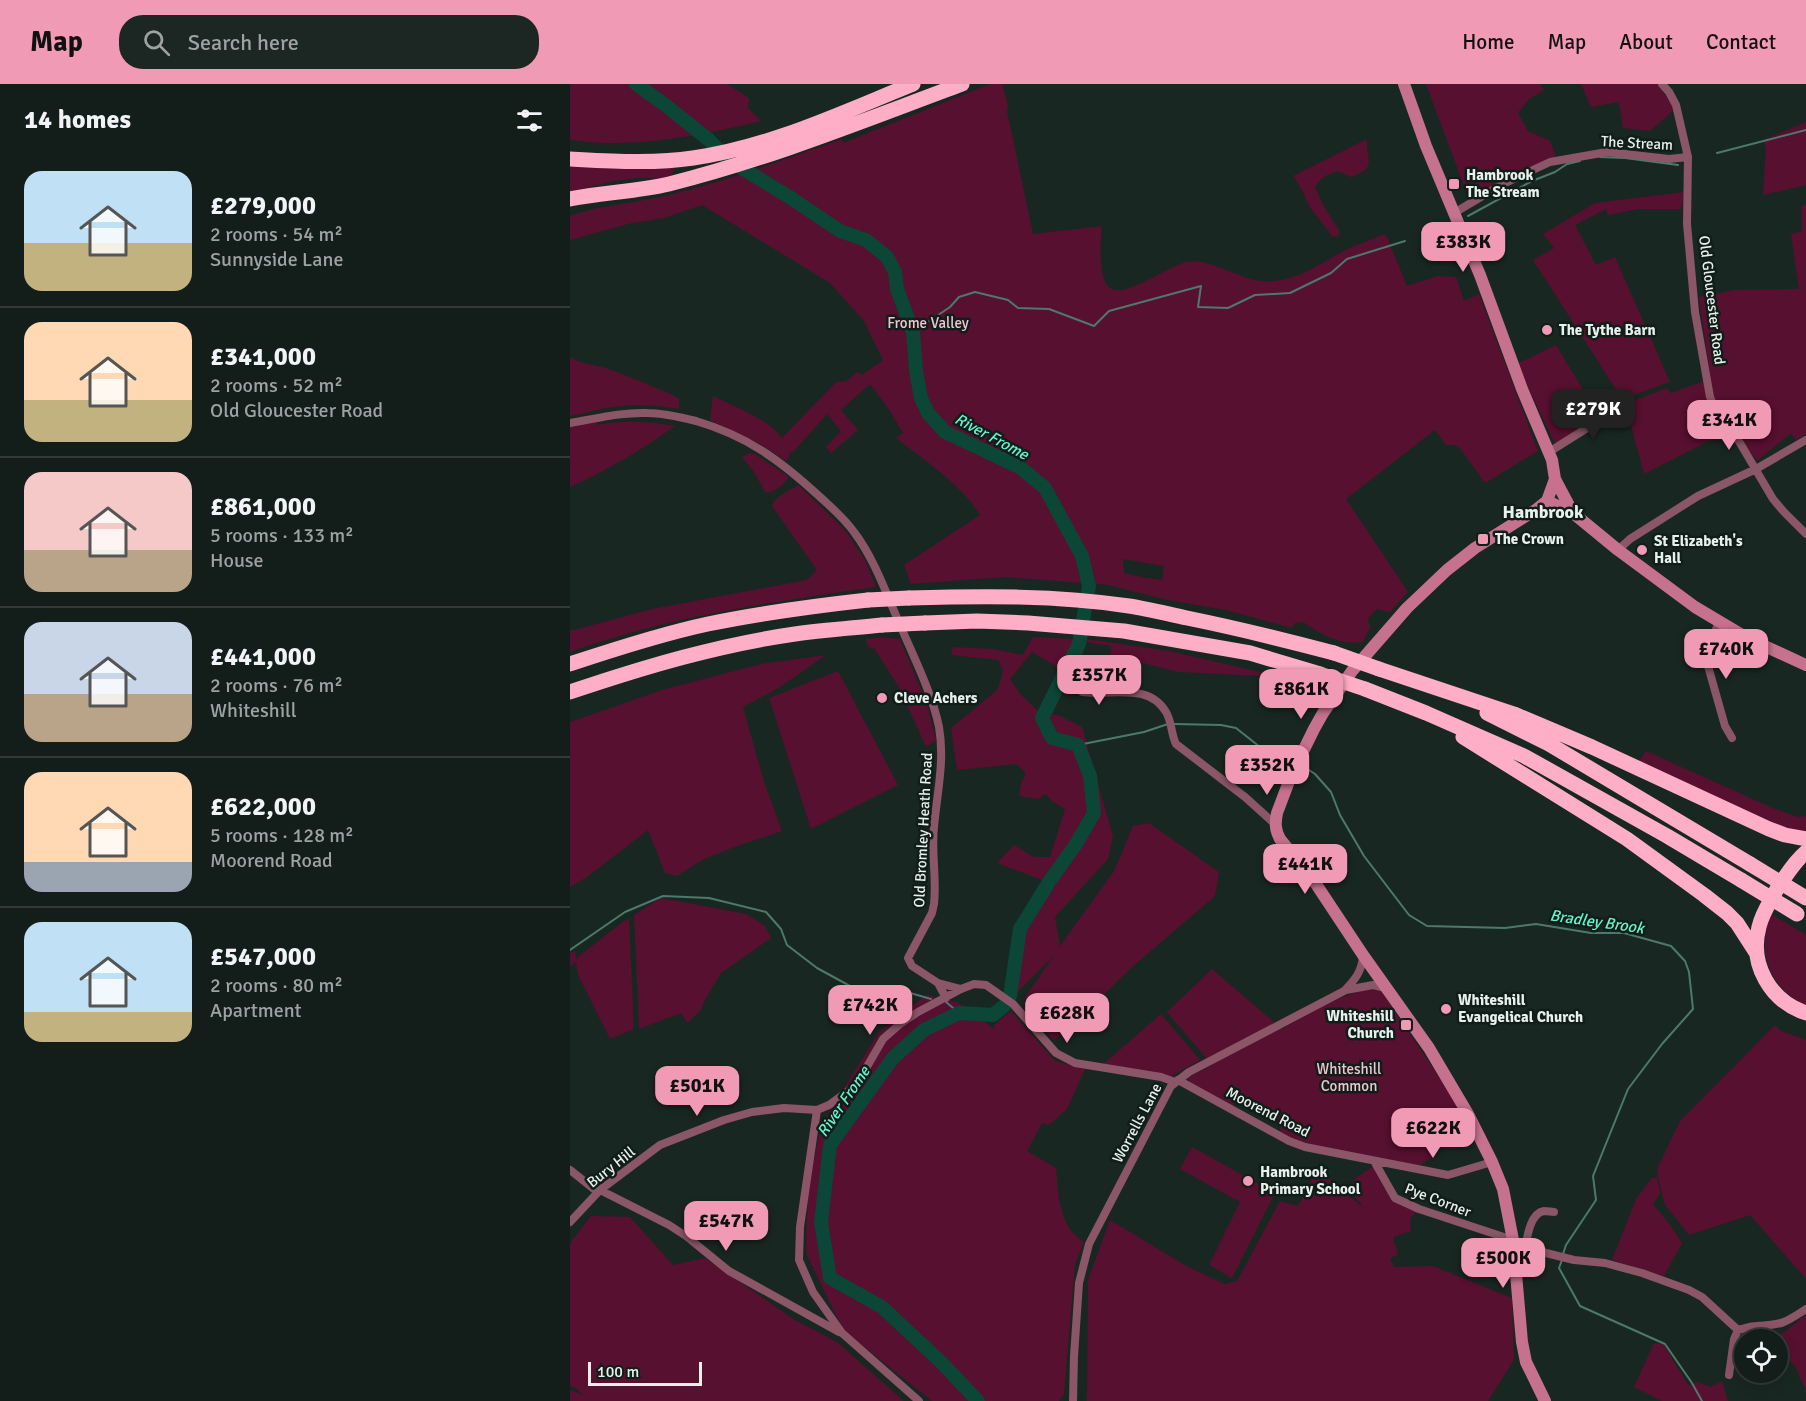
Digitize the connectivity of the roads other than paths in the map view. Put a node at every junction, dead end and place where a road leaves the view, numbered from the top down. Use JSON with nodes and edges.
{"nodes":[{"id":1,"x":913,"y":84,"type":"edge"},
{"id":2,"x":962,"y":84,"type":"edge"},
{"id":3,"x":1404,"y":84,"type":"edge"},
{"id":4,"x":1662,"y":84,"type":"edge"},
{"id":5,"x":1688,"y":157,"type":"junction"},
{"id":6,"x":570,"y":159,"type":"edge"},
{"id":7,"x":611,"y":194,"type":"junction"},
{"id":8,"x":570,"y":199,"type":"edge"},
{"id":9,"x":570,"y":207,"type":"edge"},
{"id":10,"x":1454,"y":213,"type":"junction"},
{"id":11,"x":1623,"y":406,"type":"dead end"},
{"id":12,"x":570,"y":423,"type":"edge"},
{"id":13,"x":1806,"y":440,"type":"edge"},
{"id":14,"x":1549,"y":452,"type":"junction"},
{"id":15,"x":1756,"y":469,"type":"junction"},
{"id":16,"x":1555,"y":478,"type":"junction"},
{"id":17,"x":1547,"y":501,"type":"junction"},
{"id":18,"x":1573,"y":513,"type":"junction"},
{"id":19,"x":1806,"y":534,"type":"edge"},
{"id":20,"x":1618,"y":550,"type":"junction"},
{"id":21,"x":1719,"y":622,"type":"junction"},
{"id":22,"x":570,"y":664,"type":"edge"},
{"id":23,"x":1806,"y":665,"type":"edge"},
{"id":24,"x":1077,"y":683,"type":"dead end"},
{"id":25,"x":1439,"y":689,"type":"junction"},
{"id":26,"x":570,"y":692,"type":"edge"},
{"id":27,"x":1426,"y":713,"type":"junction"},
{"id":28,"x":1732,"y":738,"type":"dead end"},
{"id":29,"x":1275,"y":824,"type":"junction"},
{"id":30,"x":1806,"y":839,"type":"edge"},
{"id":31,"x":1806,"y":852,"type":"edge"},
{"id":32,"x":1806,"y":898,"type":"edge"},
{"id":33,"x":1801,"y":917,"type":"edge"},
{"id":34,"x":1757,"y":954,"type":"junction"},
{"id":35,"x":1363,"y":956,"type":"junction"},
{"id":36,"x":938,"y":983,"type":"junction"},
{"id":37,"x":1387,"y":988,"type":"junction"},
{"id":38,"x":961,"y":989,"type":"junction"},
{"id":39,"x":1344,"y":991,"type":"junction"},
{"id":40,"x":946,"y":998,"type":"junction"},
{"id":41,"x":1806,"y":1013,"type":"edge"},
{"id":42,"x":1176,"y":1081,"type":"junction"},
{"id":43,"x":817,"y":1110,"type":"junction"},
{"id":44,"x":1374,"y":1161,"type":"junction"},
{"id":45,"x":1492,"y":1162,"type":"junction"},
{"id":46,"x":570,"y":1170,"type":"edge"},
{"id":47,"x":600,"y":1190,"type":"junction"},
{"id":48,"x":1554,"y":1212,"type":"dead end"},
{"id":49,"x":570,"y":1222,"type":"edge"},
{"id":50,"x":1512,"y":1240,"type":"junction"},
{"id":51,"x":1525,"y":1249,"type":"junction"},
{"id":52,"x":1515,"y":1264,"type":"junction"},
{"id":53,"x":1806,"y":1309,"type":"edge"},
{"id":54,"x":1737,"y":1329,"type":"edge"},
{"id":55,"x":1746,"y":1329,"type":"edge"},
{"id":56,"x":842,"y":1334,"type":"junction"},
{"id":57,"x":1734,"y":1340,"type":"edge"},
{"id":58,"x":1729,"y":1376,"type":"dead end"},
{"id":59,"x":919,"y":1401,"type":"edge"},
{"id":60,"x":1073,"y":1401,"type":"edge"},
{"id":61,"x":1545,"y":1401,"type":"edge"}],
"edges":[{"from":1,"to":6,"type":"highway"},
{"from":2,"to":7,"type":"highway"},
{"from":3,"to":10,"type":"main road"},
{"from":4,"to":5,"type":"street","name":"Old Gloucester Road"},
{"from":5,"to":10,"type":"street","name":"The Stream"},
{"from":5,"to":15,"type":"street","name":"Old Gloucester Road"},
{"from":7,"to":8,"type":"highway"},
{"from":7,"to":9,"type":"highway"},
{"from":10,"to":14,"type":"main road"},
{"from":11,"to":14,"type":"street"},
{"from":12,"to":36,"type":"street","name":"Old Bromley Heath Road"},
{"from":13,"to":15,"type":"street"},
{"from":14,"to":16,"type":"main road"},
{"from":15,"to":19,"type":"street","name":"Old Gloucester Road"},
{"from":15,"to":20,"type":"street"},
{"from":16,"to":17,"type":"main road"},
{"from":16,"to":18,"type":"main road"},
{"from":17,"to":18,"type":"main road"},
{"from":17,"to":29,"type":"main road"},
{"from":18,"to":20,"type":"main road"},
{"from":20,"to":21,"type":"main road"},
{"from":21,"to":23,"type":"main road"},
{"from":21,"to":28,"type":"street"},
{"from":22,"to":25,"type":"highway","bridge":true},
{"from":24,"to":29,"type":"street"},
{"from":25,"to":30,"type":"highway"},
{"from":25,"to":32,"type":"highway","bridge":true},
{"from":26,"to":27,"type":"highway","bridge":true},
{"from":27,"to":33,"type":"highway","bridge":true},
{"from":27,"to":34,"type":"highway"},
{"from":29,"to":35,"type":"main road"},
{"from":31,"to":34,"type":"highway"},
{"from":34,"to":41,"type":"highway"},
{"from":35,"to":37,"type":"main road"},
{"from":35,"to":39,"type":"street","name":"Worrells Lane"},
{"from":36,"to":38,"type":"street","name":"Old Bromley Heath Road"},
{"from":36,"to":40,"type":"street","name":"Old Bromley Heath Road"},
{"from":37,"to":39,"type":"street"},
{"from":37,"to":45,"type":"main road"},
{"from":38,"to":40,"type":"street","name":"Moorend Road"},
{"from":38,"to":42,"type":"street","name":"Moorend Road"},
{"from":39,"to":42,"type":"street","name":"Worrells Lane"},
{"from":40,"to":43,"type":"street"},
{"from":42,"to":44,"type":"street","name":"Moorend Road"},
{"from":42,"to":60,"type":"street","name":"Worrells Lane"},
{"from":43,"to":47,"type":"street","name":"Bury Hill"},
{"from":43,"to":56,"type":"street"},
{"from":44,"to":45,"type":"street","name":"Moorend Road"},
{"from":44,"to":50,"type":"street","name":"Pye Corner"},
{"from":45,"to":50,"type":"main road"},
{"from":46,"to":47,"type":"street"},
{"from":47,"to":49,"type":"street","name":"Bury Hill"},
{"from":47,"to":56,"type":"street"},
{"from":48,"to":51,"type":"street"},
{"from":50,"to":52,"type":"main road"},
{"from":51,"to":52,"type":"street"},
{"from":51,"to":54,"type":"street"},
{"from":52,"to":61,"type":"main road"},
{"from":53,"to":55,"type":"street"},
{"from":56,"to":59,"type":"street"},
{"from":57,"to":58,"type":"street"}]}
